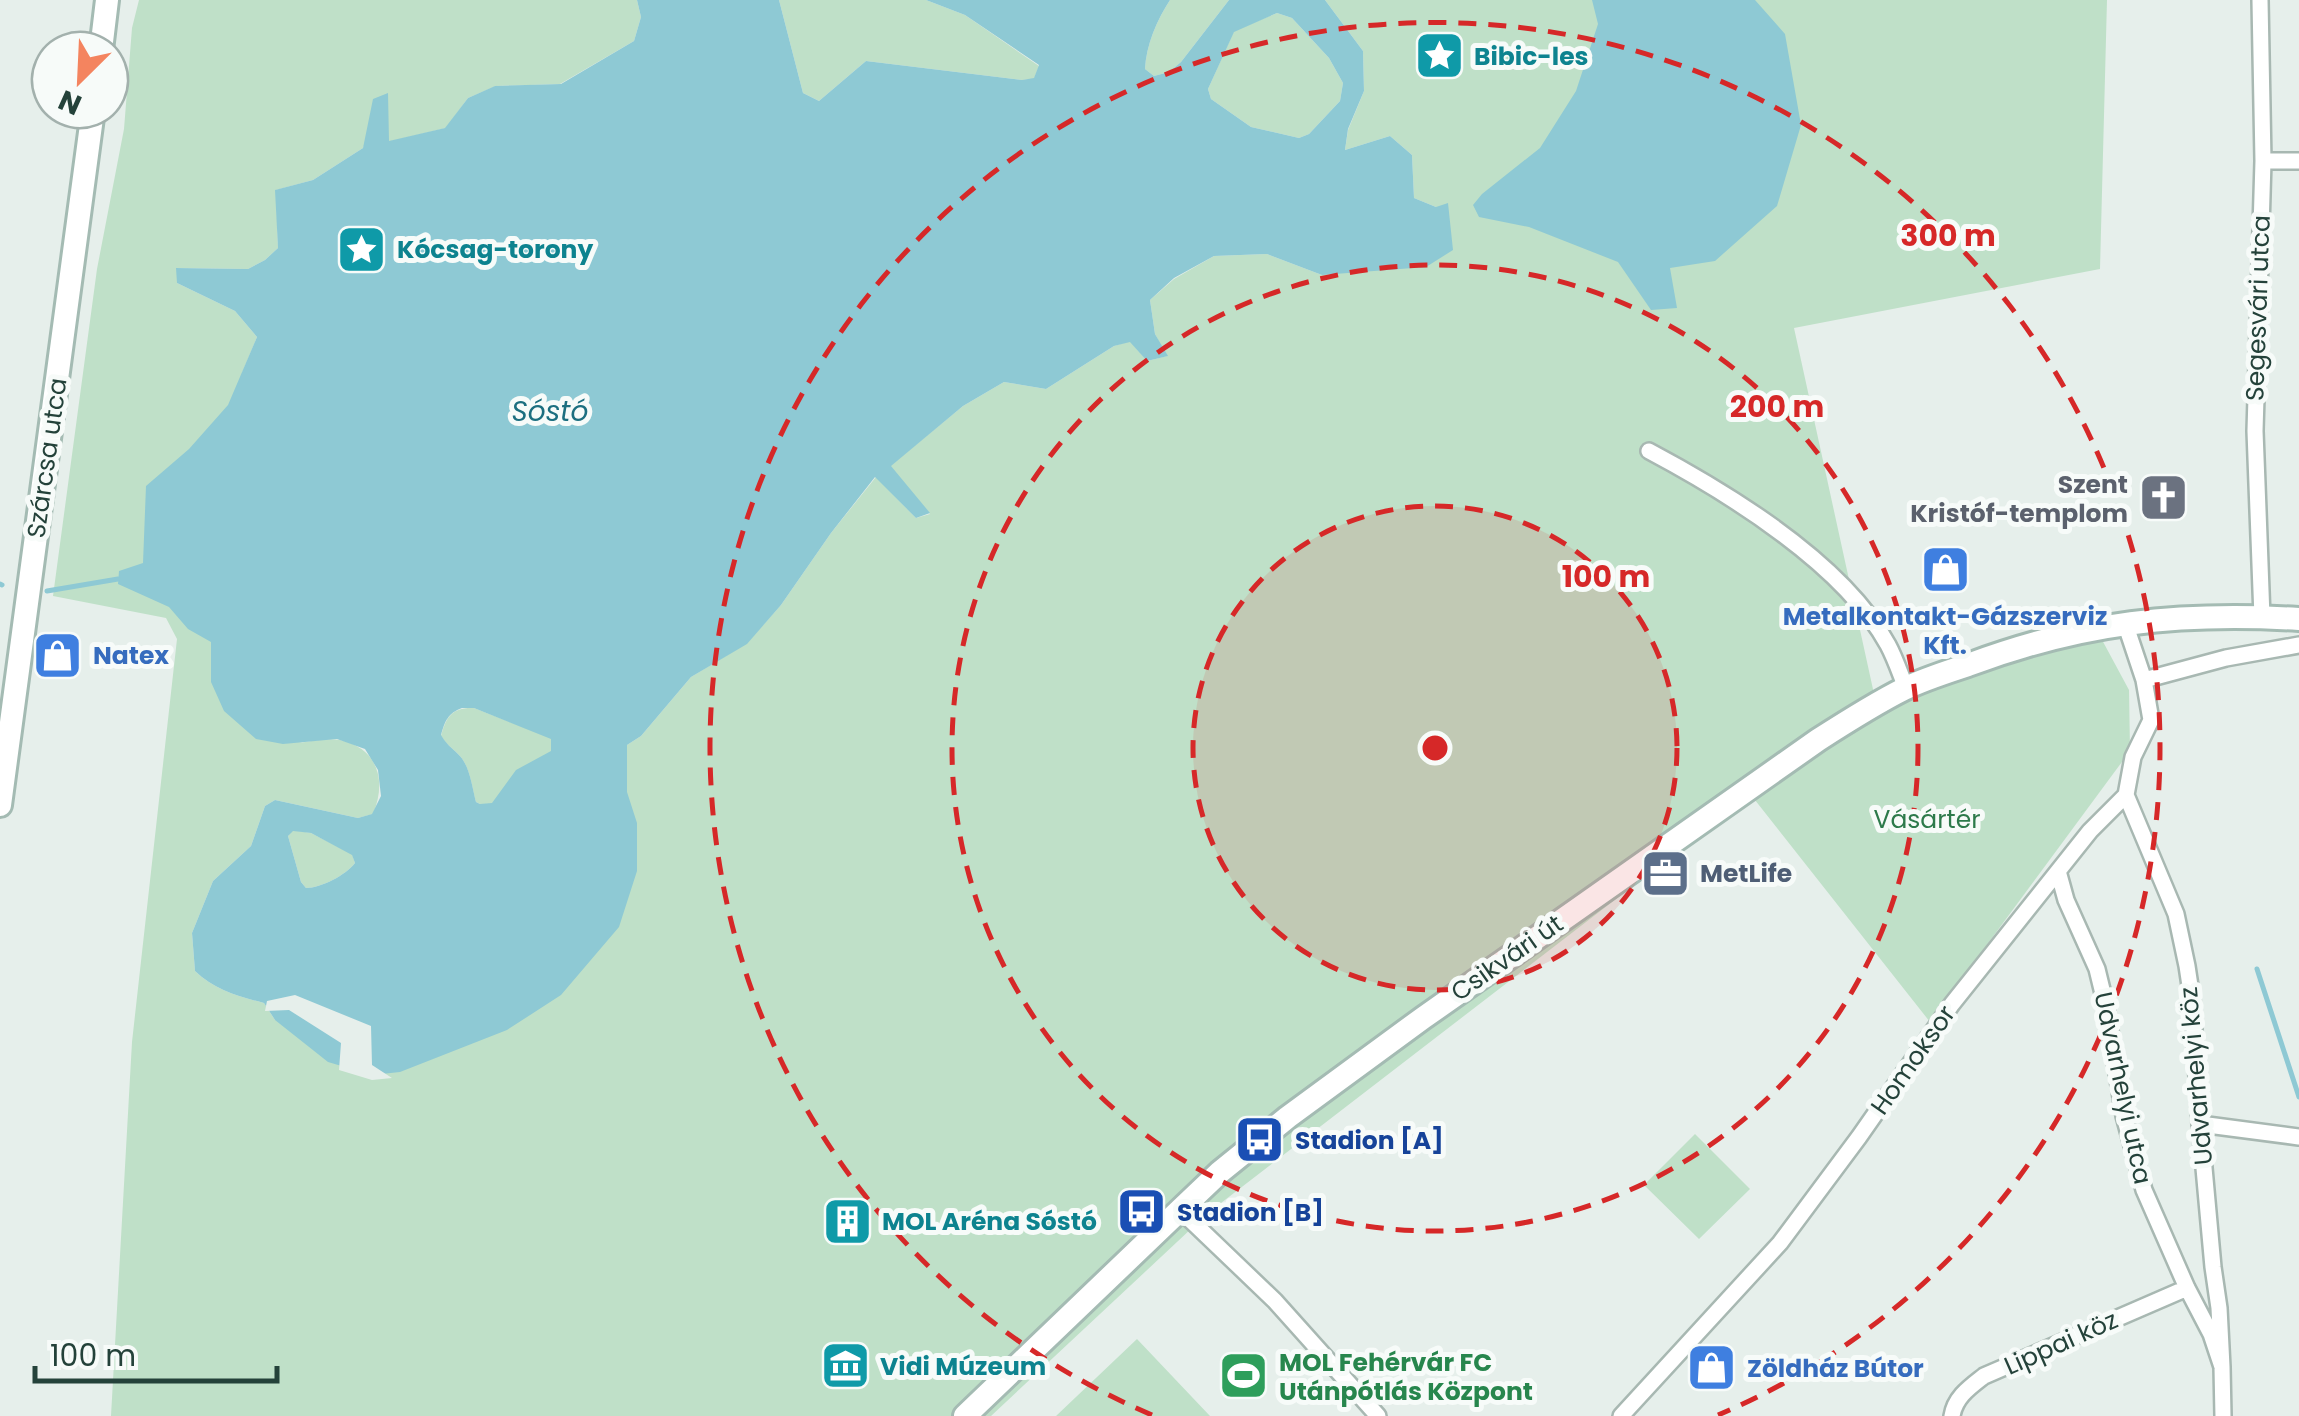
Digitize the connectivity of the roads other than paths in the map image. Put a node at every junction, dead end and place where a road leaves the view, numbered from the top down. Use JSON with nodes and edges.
{"nodes":[{"id":1,"x":107,"y":0,"type":"edge"},
{"id":2,"x":2260,"y":0,"type":"edge"},
{"id":3,"x":103,"y":30,"type":"edge"},
{"id":4,"x":90,"y":130,"type":"edge"},
{"id":5,"x":2262,"y":162,"type":"junction"},
{"id":6,"x":2299,"y":162,"type":"edge"},
{"id":7,"x":1649,"y":451,"type":"dead end"},
{"id":8,"x":2262,"y":617,"type":"junction"},
{"id":9,"x":2299,"y":619,"type":"edge"},
{"id":10,"x":2125,"y":623,"type":"junction"},
{"id":11,"x":2299,"y":645,"type":"edge"},
{"id":12,"x":2144,"y":680,"type":"junction"},
{"id":13,"x":1906,"y":688,"type":"junction"},
{"id":14,"x":2126,"y":795,"type":"junction"},
{"id":15,"x":0,"y":805,"type":"edge"},
{"id":16,"x":2058,"y":871,"type":"junction"},
{"id":17,"x":2200,"y":1124,"type":"junction"},
{"id":18,"x":2299,"y":1136,"type":"edge"},
{"id":19,"x":1180,"y":1210,"type":"junction"},
{"id":20,"x":2186,"y":1288,"type":"junction"},
{"id":21,"x":2222,"y":1367,"type":"junction"},
{"id":22,"x":965,"y":1416,"type":"edge"},
{"id":23,"x":1378,"y":1416,"type":"edge"},
{"id":24,"x":1621,"y":1416,"type":"edge"},
{"id":25,"x":1952,"y":1416,"type":"edge"},
{"id":26,"x":2222,"y":1416,"type":"edge"}],
"edges":[{"from":1,"to":3,"type":"street"},
{"from":2,"to":5,"type":"street","name":"Segesvári utca"},
{"from":4,"to":15,"type":"street","name":"Szárcsa utca"},
{"from":5,"to":6,"type":"street"},
{"from":5,"to":8,"type":"street","name":"Segesvári utca"},
{"from":7,"to":13,"type":"street"},
{"from":8,"to":9,"type":"street","name":"Csikvári út"},
{"from":8,"to":10,"type":"street","name":"Csikvári út"},
{"from":10,"to":12,"type":"street"},
{"from":10,"to":13,"type":"street","name":"Csikvári út"},
{"from":11,"to":12,"type":"street"},
{"from":12,"to":14,"type":"street"},
{"from":13,"to":19,"type":"street","name":"Csikvári út"},
{"from":14,"to":16,"type":"street","name":"Homoksor"},
{"from":14,"to":17,"type":"street","name":"Udvarhelyi köz"},
{"from":16,"to":20,"type":"street","name":"Udvarhelyi utca"},
{"from":16,"to":24,"type":"street","name":"Homoksor"},
{"from":17,"to":18,"type":"street"},
{"from":17,"to":21,"type":"street","name":"Udvarhelyi köz"},
{"from":19,"to":22,"type":"street","name":"Csikvári út"},
{"from":19,"to":23,"type":"street"},
{"from":20,"to":21,"type":"street","name":"Udvarhelyi utca"},
{"from":20,"to":25,"type":"street","name":"Lippai köz"},
{"from":21,"to":26,"type":"street","name":"Udvarhelyi utca"}]}
